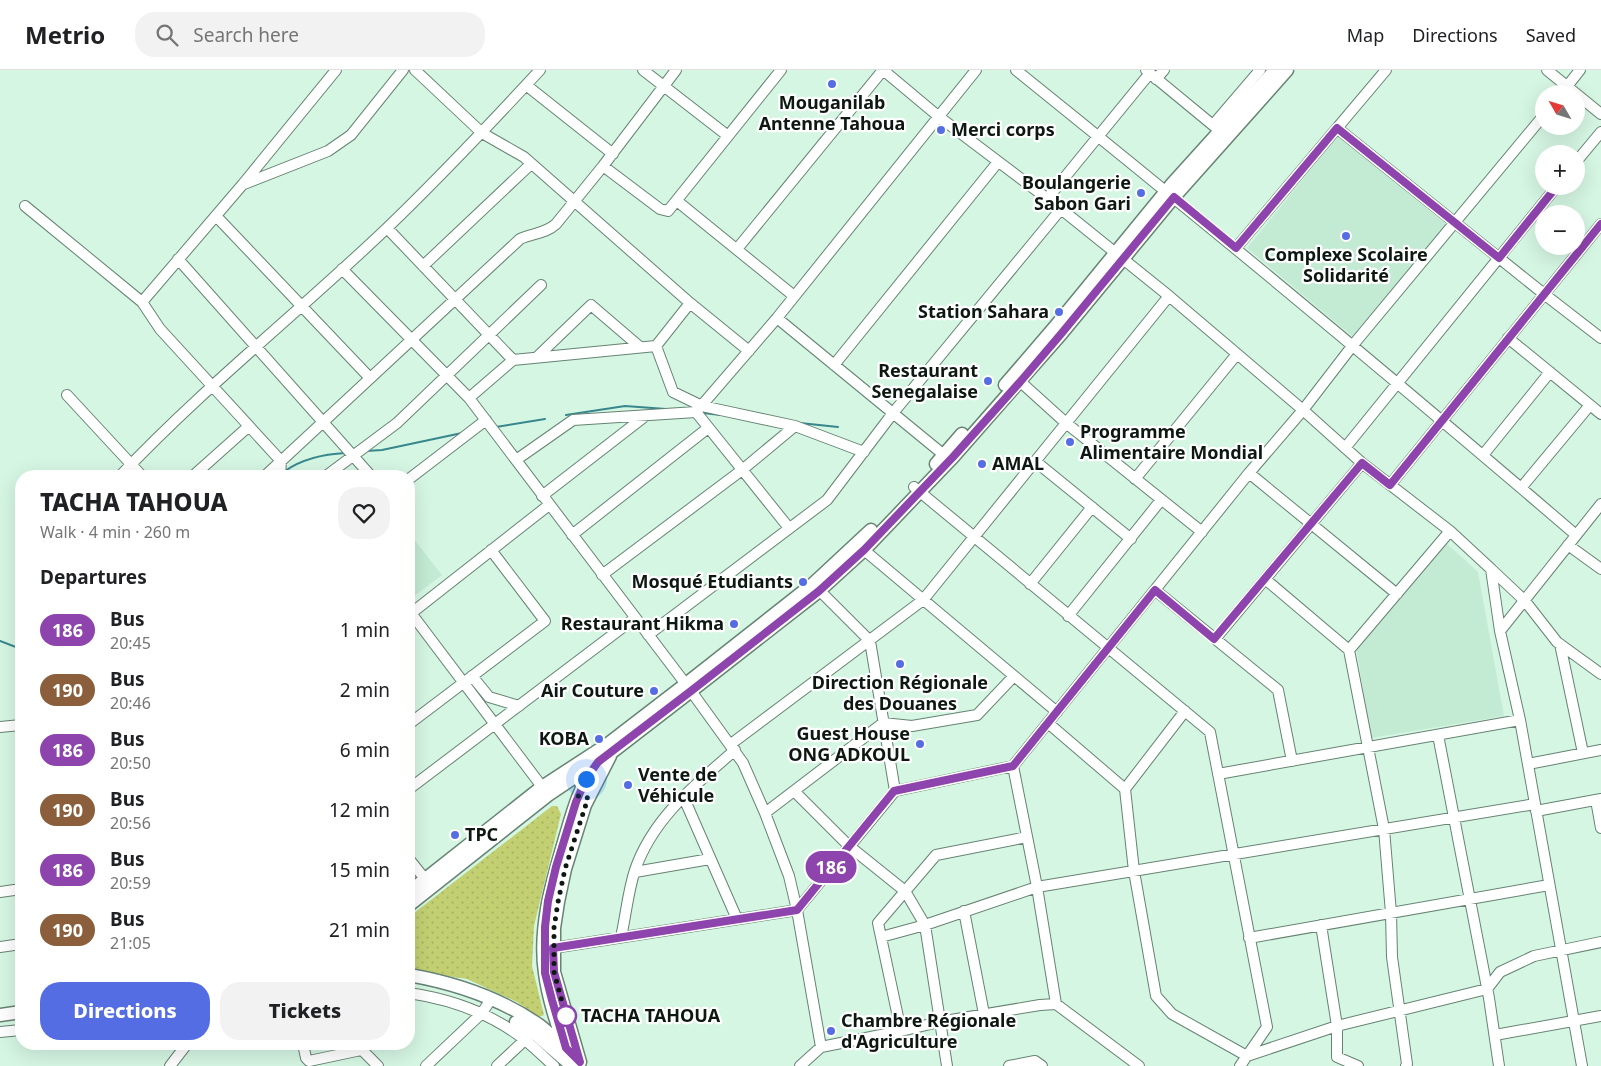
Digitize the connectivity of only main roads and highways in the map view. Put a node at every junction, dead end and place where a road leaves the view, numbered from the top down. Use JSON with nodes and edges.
{"nodes":[{"id":1,"x":1275,"y":70,"type":"edge"},
{"id":2,"x":1287,"y":70,"type":"edge"},
{"id":3,"x":1249,"y":104,"type":"junction"},
{"id":4,"x":1170,"y":194,"type":"junction"},
{"id":5,"x":964,"y":438,"type":"junction"},
{"id":6,"x":917,"y":490,"type":"junction"},
{"id":7,"x":816,"y":588,"type":"junction"},
{"id":8,"x":689,"y":688,"type":"junction"},
{"id":9,"x":610,"y":748,"type":"junction"},
{"id":10,"x":598,"y":762,"type":"junction"},
{"id":11,"x":549,"y":790,"type":"junction"},
{"id":12,"x":583,"y":797,"type":"junction"},
{"id":13,"x":428,"y":883,"type":"junction"},
{"id":14,"x":415,"y":889,"type":"edge"},
{"id":15,"x":415,"y":898,"type":"edge"},
{"id":16,"x":549,"y":948,"type":"junction"},
{"id":17,"x":415,"y":976,"type":"edge"},
{"id":18,"x":415,"y":985,"type":"edge"},
{"id":19,"x":487,"y":1006,"type":"junction"},
{"id":20,"x":15,"y":1013,"type":"edge"},
{"id":21,"x":0,"y":1015,"type":"edge"},
{"id":22,"x":15,"y":1021,"type":"edge"},
{"id":23,"x":0,"y":1023,"type":"edge"},
{"id":24,"x":532,"y":1033,"type":"junction"},
{"id":25,"x":566,"y":1048,"type":"junction"},
{"id":26,"x":575,"y":1065,"type":"edge"}],
"edges":[{"from":1,"to":3,"type":"main road"},
{"from":2,"to":3,"type":"main road"},
{"from":3,"to":4,"type":"main road"},
{"from":3,"to":4,"type":"main road"},
{"from":4,"to":5,"type":"main road"},
{"from":5,"to":6,"type":"main road"},
{"from":5,"to":6,"type":"main road"},
{"from":6,"to":7,"type":"main road"},
{"from":6,"to":7,"type":"main road"},
{"from":7,"to":8,"type":"main road"},
{"from":8,"to":9,"type":"main road"},
{"from":8,"to":9,"type":"main road"},
{"from":9,"to":10,"type":"main road"},
{"from":9,"to":11,"type":"main road"},
{"from":9,"to":12,"type":"main road"},
{"from":10,"to":11,"type":"main road"},
{"from":10,"to":12,"type":"main road"},
{"from":11,"to":12,"type":"main road"},
{"from":11,"to":13,"type":"main road"},
{"from":12,"to":16,"type":"main road"},
{"from":13,"to":14,"type":"main road"},
{"from":13,"to":15,"type":"main road"},
{"from":16,"to":25,"type":"main road"},
{"from":16,"to":26,"type":"main road"},
{"from":17,"to":19,"type":"main road"},
{"from":18,"to":19,"type":"main road"},
{"from":19,"to":24,"type":"main road"},
{"from":20,"to":21,"type":"main road"},
{"from":22,"to":23,"type":"main road"},
{"from":24,"to":25,"type":"main road"},
{"from":24,"to":26,"type":"main road"},
{"from":25,"to":26,"type":"main road"}]}
